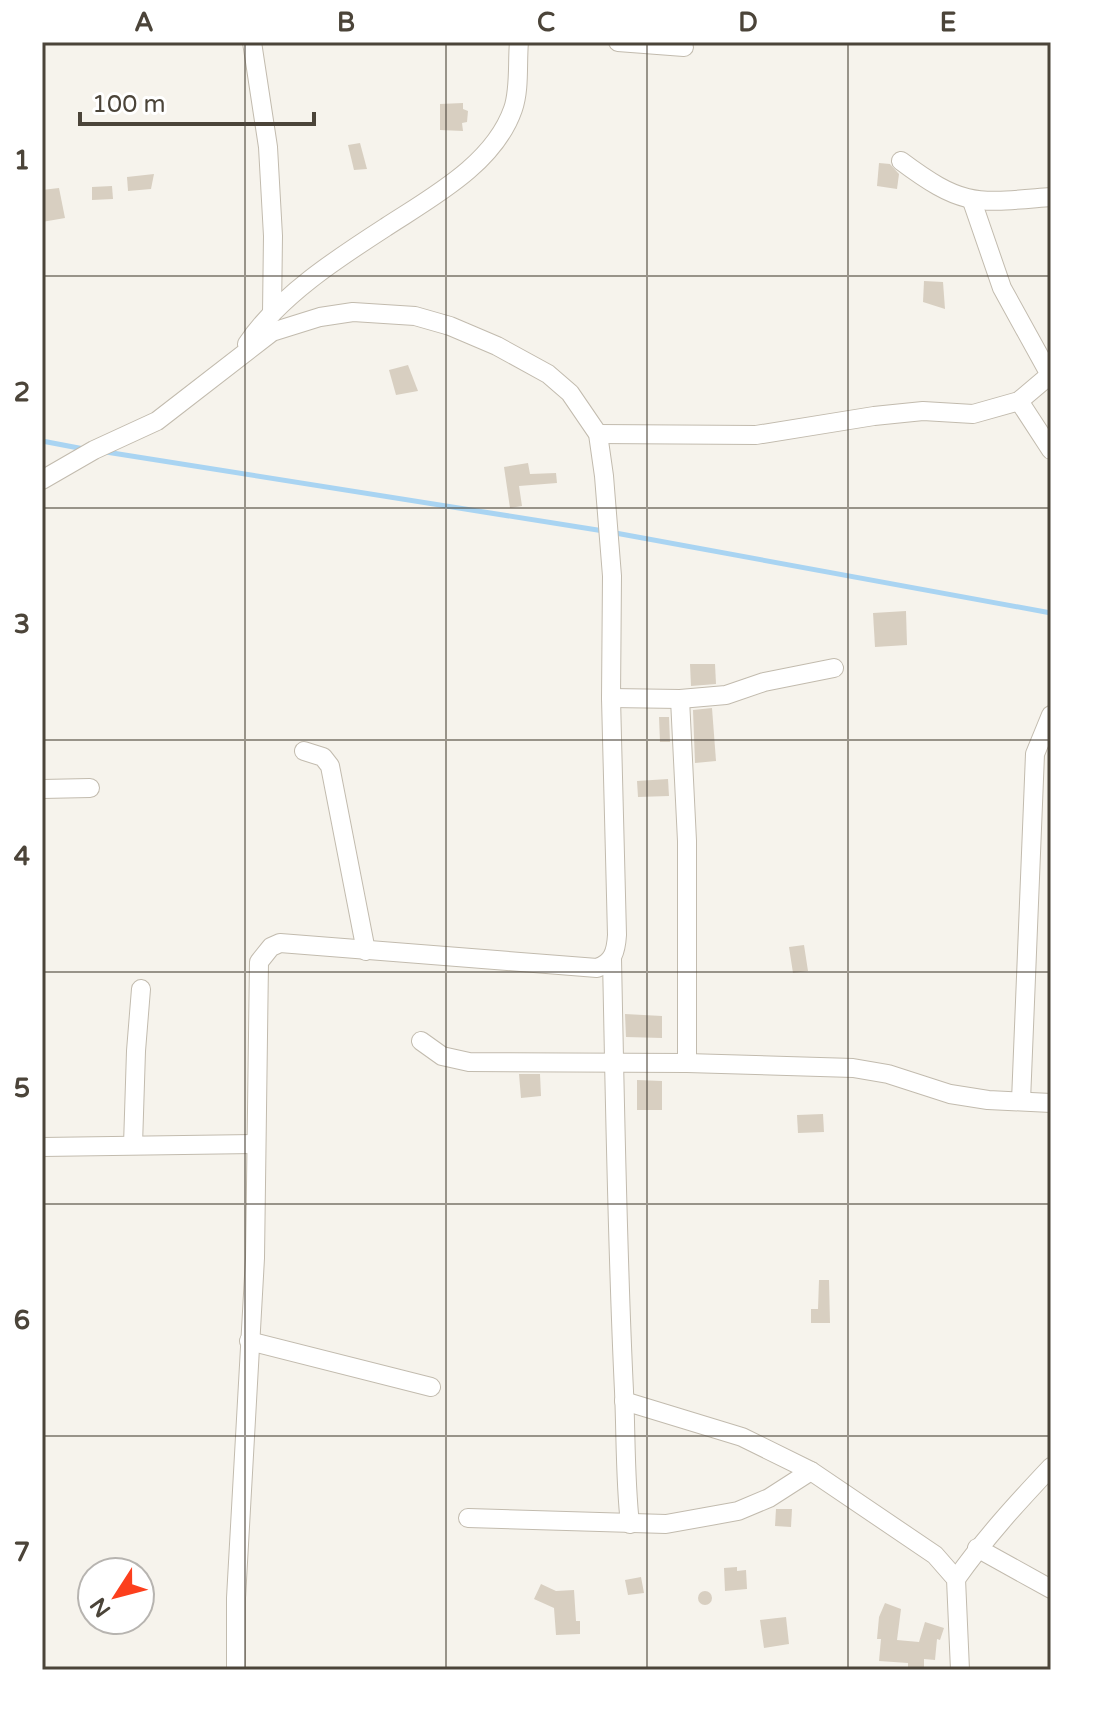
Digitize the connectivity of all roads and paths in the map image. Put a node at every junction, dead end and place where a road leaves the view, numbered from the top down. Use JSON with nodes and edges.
{"nodes":[{"id":1,"x":252,"y":42,"type":"edge"},
{"id":2,"x":519,"y":42,"type":"edge"},
{"id":3,"x":618,"y":42,"type":"edge"},
{"id":4,"x":684,"y":47,"type":"dead end"},
{"id":5,"x":901,"y":161,"type":"dead end"},
{"id":6,"x":1051,"y":197,"type":"edge"},
{"id":7,"x":972,"y":201,"type":"junction"},
{"id":8,"x":272,"y":313,"type":"junction"},
{"id":9,"x":234,"y":363,"type":"junction"},
{"id":10,"x":1051,"y":374,"type":"edge"},
{"id":11,"x":1019,"y":401,"type":"junction"},
{"id":12,"x":598,"y":434,"type":"junction"},
{"id":13,"x":1051,"y":450,"type":"edge"},
{"id":14,"x":42,"y":480,"type":"edge"},
{"id":15,"x":834,"y":668,"type":"dead end"},
{"id":16,"x":611,"y":698,"type":"junction"},
{"id":17,"x":680,"y":699,"type":"junction"},
{"id":18,"x":1051,"y":715,"type":"edge"},
{"id":19,"x":304,"y":751,"type":"dead end"},
{"id":20,"x":90,"y":788,"type":"dead end"},
{"id":21,"x":42,"y":789,"type":"edge"},
{"id":22,"x":366,"y":951,"type":"junction"},
{"id":23,"x":612,"y":959,"type":"junction"},
{"id":24,"x":141,"y":989,"type":"dead end"},
{"id":25,"x":421,"y":1041,"type":"dead end"},
{"id":26,"x":614,"y":1063,"type":"junction"},
{"id":27,"x":687,"y":1063,"type":"junction"},
{"id":28,"x":1021,"y":1101,"type":"junction"},
{"id":29,"x":1051,"y":1103,"type":"edge"},
{"id":30,"x":254,"y":1144,"type":"junction"},
{"id":31,"x":133,"y":1145,"type":"junction"},
{"id":32,"x":42,"y":1147,"type":"edge"},
{"id":33,"x":249,"y":1341,"type":"junction"},
{"id":34,"x":431,"y":1387,"type":"dead end"},
{"id":35,"x":624,"y":1401,"type":"junction"},
{"id":36,"x":1051,"y":1467,"type":"edge"},
{"id":37,"x":811,"y":1471,"type":"junction"},
{"id":38,"x":468,"y":1518,"type":"dead end"},
{"id":39,"x":630,"y":1524,"type":"junction"},
{"id":40,"x":977,"y":1548,"type":"junction"},
{"id":41,"x":956,"y":1579,"type":"junction"},
{"id":42,"x":1051,"y":1589,"type":"edge"},
{"id":43,"x":236,"y":1670,"type":"edge"},
{"id":44,"x":960,"y":1670,"type":"edge"}],
"edges":[{"from":1,"to":8,"type":"street"},
{"from":2,"to":8,"type":"street"},
{"from":3,"to":4,"type":"street"},
{"from":5,"to":7,"type":"street"},
{"from":6,"to":7,"type":"street"},
{"from":7,"to":10,"type":"street"},
{"from":8,"to":9,"type":"street"},
{"from":9,"to":12,"type":"street"},
{"from":9,"to":14,"type":"street"},
{"from":10,"to":11,"type":"street"},
{"from":11,"to":12,"type":"street"},
{"from":11,"to":13,"type":"street"},
{"from":12,"to":16,"type":"street"},
{"from":15,"to":17,"type":"street"},
{"from":16,"to":17,"type":"street"},
{"from":16,"to":23,"type":"street"},
{"from":17,"to":27,"type":"street"},
{"from":18,"to":28,"type":"street"},
{"from":19,"to":22,"type":"street"},
{"from":20,"to":21,"type":"street"},
{"from":22,"to":23,"type":"street"},
{"from":22,"to":30,"type":"street"},
{"from":23,"to":26,"type":"street"},
{"from":24,"to":31,"type":"street"},
{"from":25,"to":26,"type":"street"},
{"from":26,"to":27,"type":"street"},
{"from":26,"to":35,"type":"street"},
{"from":27,"to":28,"type":"street"},
{"from":28,"to":29,"type":"street"},
{"from":30,"to":31,"type":"street"},
{"from":30,"to":33,"type":"street"},
{"from":31,"to":32,"type":"street"},
{"from":33,"to":34,"type":"street"},
{"from":33,"to":43,"type":"street"},
{"from":35,"to":37,"type":"street"},
{"from":35,"to":39,"type":"street"},
{"from":36,"to":40,"type":"street"},
{"from":37,"to":39,"type":"street"},
{"from":37,"to":41,"type":"street"},
{"from":38,"to":39,"type":"street"},
{"from":40,"to":41,"type":"street"},
{"from":40,"to":42,"type":"street"},
{"from":41,"to":44,"type":"street"}]}
